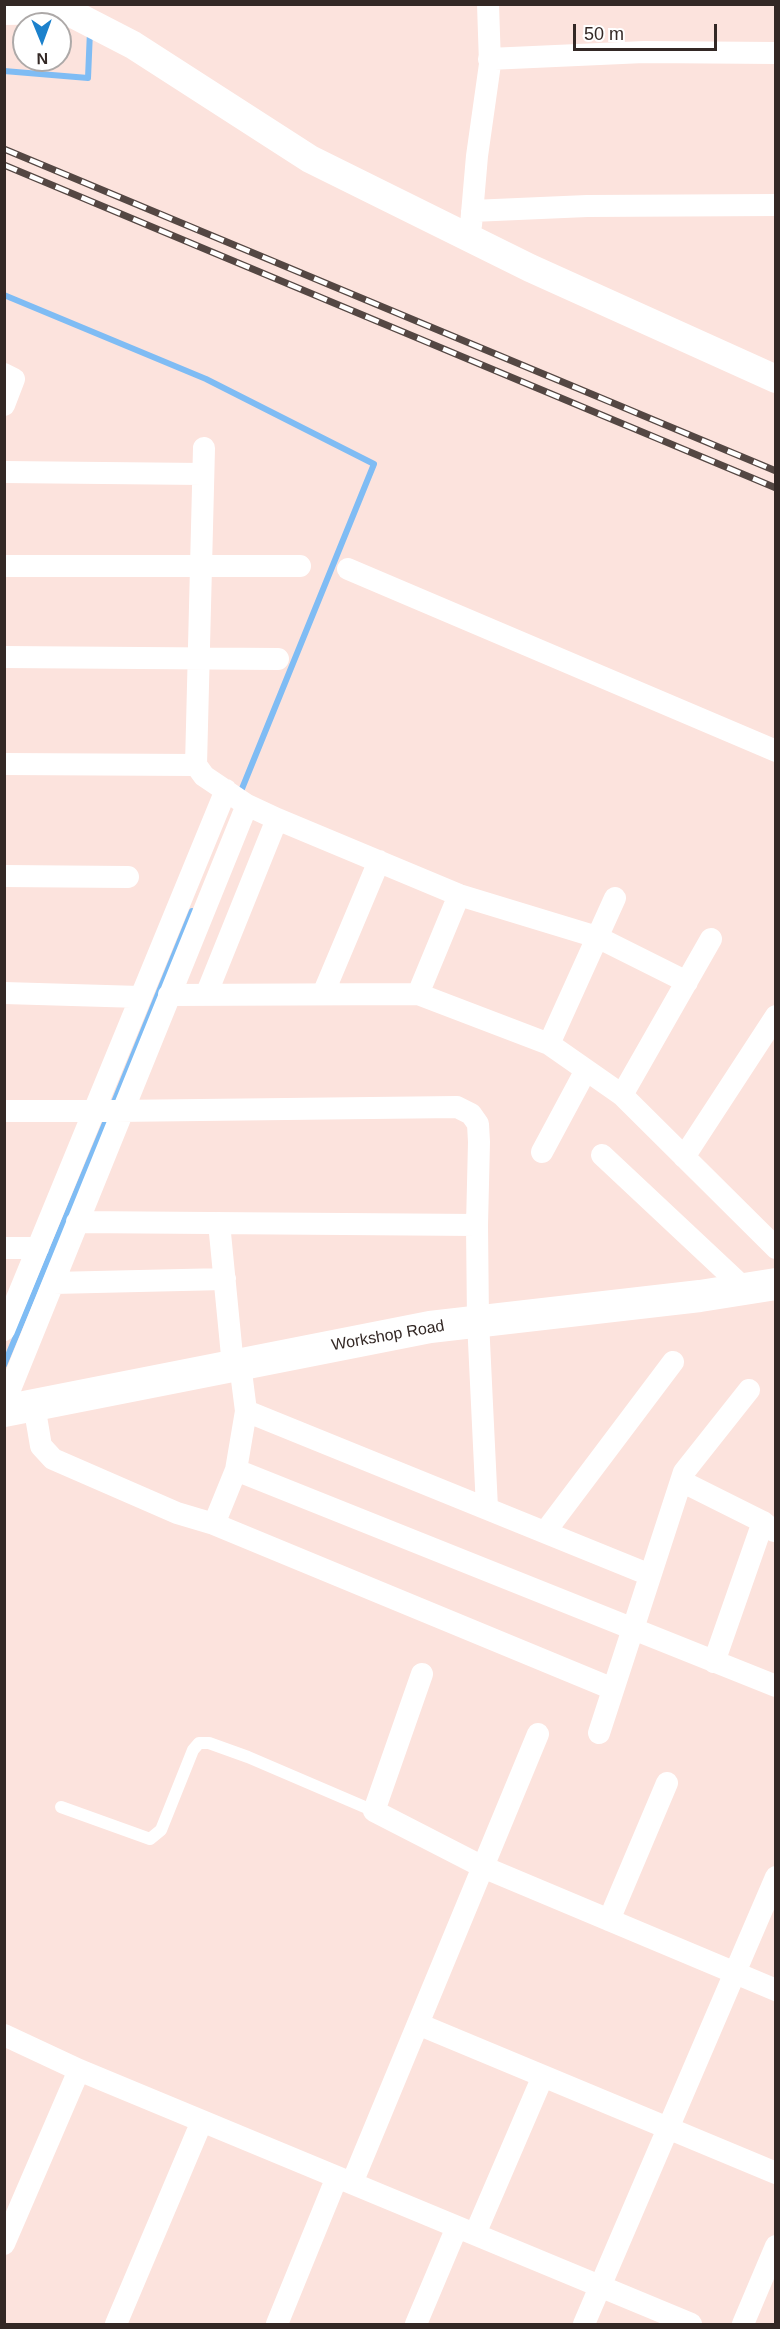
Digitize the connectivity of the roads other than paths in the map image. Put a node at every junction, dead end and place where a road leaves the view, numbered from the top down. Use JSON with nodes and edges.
{"nodes":[{"id":1,"x":488,"y":4,"type":"edge"},
{"id":2,"x":4,"y":11,"type":"edge"},
{"id":3,"x":776,"y":53,"type":"edge"},
{"id":4,"x":489,"y":59,"type":"junction"},
{"id":5,"x":776,"y":205,"type":"edge"},
{"id":6,"x":471,"y":225,"type":"junction"},
{"id":7,"x":4,"y":374,"type":"edge"},
{"id":8,"x":776,"y":379,"type":"edge"},
{"id":9,"x":4,"y":405,"type":"edge"},
{"id":10,"x":204,"y":448,"type":"dead end"},
{"id":11,"x":4,"y":472,"type":"edge"},
{"id":12,"x":203,"y":474,"type":"junction"},
{"id":13,"x":4,"y":566,"type":"edge"},
{"id":14,"x":300,"y":566,"type":"dead end"},
{"id":15,"x":201,"y":568,"type":"junction"},
{"id":16,"x":348,"y":569,"type":"dead end"},
{"id":17,"x":4,"y":657,"type":"edge"},
{"id":18,"x":198,"y":658,"type":"junction"},
{"id":19,"x":278,"y":659,"type":"dead end"},
{"id":20,"x":776,"y":751,"type":"edge"},
{"id":21,"x":4,"y":764,"type":"edge"},
{"id":22,"x":196,"y":765,"type":"junction"},
{"id":23,"x":237,"y":798,"type":"junction"},
{"id":24,"x":278,"y":819,"type":"junction"},
{"id":25,"x":379,"y":861,"type":"junction"},
{"id":26,"x":4,"y":876,"type":"edge"},
{"id":27,"x":128,"y":877,"type":"dead end"},
{"id":28,"x":459,"y":895,"type":"junction"},
{"id":29,"x":615,"y":898,"type":"dead end"},
{"id":30,"x":597,"y":937,"type":"junction"},
{"id":31,"x":711,"y":939,"type":"dead end"},
{"id":32,"x":687,"y":982,"type":"junction"},
{"id":33,"x":4,"y":993,"type":"edge"},
{"id":34,"x":323,"y":994,"type":"junction"},
{"id":35,"x":418,"y":994,"type":"junction"},
{"id":36,"x":169,"y":995,"type":"junction"},
{"id":37,"x":206,"y":995,"type":"junction"},
{"id":38,"x":140,"y":997,"type":"junction"},
{"id":39,"x":776,"y":1016,"type":"edge"},
{"id":40,"x":549,"y":1044,"type":"junction"},
{"id":41,"x":586,"y":1070,"type":"junction"},
{"id":42,"x":622,"y":1095,"type":"junction"},
{"id":43,"x":4,"y":1111,"type":"edge"},
{"id":44,"x":108,"y":1111,"type":"junction"},
{"id":45,"x":542,"y":1152,"type":"dead end"},
{"id":46,"x":602,"y":1155,"type":"dead end"},
{"id":47,"x":684,"y":1157,"type":"junction"},
{"id":48,"x":77,"y":1222,"type":"junction"},
{"id":49,"x":219,"y":1223,"type":"junction"},
{"id":50,"x":477,"y":1226,"type":"junction"},
{"id":51,"x":4,"y":1248,"type":"edge"},
{"id":52,"x":38,"y":1248,"type":"junction"},
{"id":53,"x":776,"y":1248,"type":"edge"},
{"id":54,"x":225,"y":1279,"type":"junction"},
{"id":55,"x":53,"y":1283,"type":"junction"},
{"id":56,"x":776,"y":1284,"type":"edge"},
{"id":57,"x":745,"y":1289,"type":"junction"},
{"id":58,"x":10,"y":1301,"type":"edge"},
{"id":59,"x":478,"y":1321,"type":"junction"},
{"id":60,"x":4,"y":1330,"type":"edge"},
{"id":61,"x":673,"y":1362,"type":"dead end"},
{"id":62,"x":237,"y":1365,"type":"junction"},
{"id":63,"x":749,"y":1389,"type":"dead end"},
{"id":64,"x":14,"y":1406,"type":"edge"},
{"id":65,"x":246,"y":1411,"type":"junction"},
{"id":66,"x":236,"y":1470,"type":"junction"},
{"id":67,"x":681,"y":1481,"type":"junction"},
{"id":68,"x":487,"y":1508,"type":"junction"},
{"id":69,"x":214,"y":1524,"type":"junction"},
{"id":70,"x":769,"y":1527,"type":"edge"},
{"id":71,"x":545,"y":1532,"type":"junction"},
{"id":72,"x":650,"y":1575,"type":"junction"},
{"id":73,"x":632,"y":1629,"type":"junction"},
{"id":74,"x":714,"y":1662,"type":"junction"},
{"id":75,"x":422,"y":1674,"type":"dead end"},
{"id":76,"x":776,"y":1686,"type":"edge"},
{"id":77,"x":613,"y":1689,"type":"junction"},
{"id":78,"x":599,"y":1733,"type":"dead end"},
{"id":79,"x":538,"y":1734,"type":"dead end"},
{"id":80,"x":667,"y":1784,"type":"dead end"},
{"id":81,"x":62,"y":1808,"type":"dead end"},
{"id":82,"x":374,"y":1811,"type":"junction"},
{"id":83,"x":483,"y":1867,"type":"junction"},
{"id":84,"x":776,"y":1877,"type":"edge"},
{"id":85,"x":609,"y":1920,"type":"junction"},
{"id":86,"x":734,"y":1973,"type":"junction"},
{"id":87,"x":776,"y":1990,"type":"edge"},
{"id":88,"x":418,"y":2024,"type":"junction"},
{"id":89,"x":4,"y":2035,"type":"edge"},
{"id":90,"x":79,"y":2070,"type":"junction"},
{"id":91,"x":543,"y":2076,"type":"junction"},
{"id":92,"x":202,"y":2121,"type":"junction"},
{"id":93,"x":668,"y":2128,"type":"junction"},
{"id":94,"x":776,"y":2173,"type":"edge"},
{"id":95,"x":344,"y":2180,"type":"junction"},
{"id":96,"x":10,"y":2214,"type":"edge"},
{"id":97,"x":466,"y":2231,"type":"junction"},
{"id":98,"x":4,"y":2244,"type":"edge"},
{"id":99,"x":776,"y":2246,"type":"edge"},
{"id":100,"x":600,"y":2287,"type":"junction"},
{"id":101,"x":767,"y":2292,"type":"edge"},
{"id":102,"x":285,"y":2322,"type":"edge"},
{"id":103,"x":116,"y":2325,"type":"edge"},
{"id":104,"x":416,"y":2325,"type":"edge"},
{"id":105,"x":584,"y":2325,"type":"edge"},
{"id":106,"x":691,"y":2325,"type":"edge"},
{"id":107,"x":743,"y":2325,"type":"edge"}],
"edges":[{"from":1,"to":4,"type":"street"},
{"from":2,"to":6,"type":"street"},
{"from":3,"to":4,"type":"street"},
{"from":4,"to":6,"type":"street"},
{"from":5,"to":6,"type":"street"},
{"from":6,"to":8,"type":"street"},
{"from":7,"to":9,"type":"street"},
{"from":10,"to":12,"type":"street"},
{"from":11,"to":12,"type":"street"},
{"from":12,"to":15,"type":"street"},
{"from":13,"to":15,"type":"street"},
{"from":14,"to":15,"type":"street"},
{"from":15,"to":18,"type":"street"},
{"from":16,"to":20,"type":"street"},
{"from":17,"to":18,"type":"street"},
{"from":18,"to":19,"type":"street"},
{"from":18,"to":22,"type":"street"},
{"from":21,"to":22,"type":"street"},
{"from":22,"to":23,"type":"street"},
{"from":23,"to":24,"type":"street"},
{"from":23,"to":36,"type":"street"},
{"from":23,"to":38,"type":"street"},
{"from":24,"to":25,"type":"street"},
{"from":24,"to":37,"type":"street"},
{"from":25,"to":28,"type":"street"},
{"from":25,"to":34,"type":"street"},
{"from":26,"to":27,"type":"street"},
{"from":28,"to":30,"type":"street"},
{"from":28,"to":35,"type":"street"},
{"from":29,"to":30,"type":"street"},
{"from":30,"to":32,"type":"street"},
{"from":30,"to":40,"type":"street"},
{"from":31,"to":32,"type":"street"},
{"from":32,"to":42,"type":"street"},
{"from":33,"to":38,"type":"street"},
{"from":34,"to":35,"type":"street"},
{"from":34,"to":37,"type":"street"},
{"from":35,"to":40,"type":"street"},
{"from":36,"to":37,"type":"street"},
{"from":36,"to":44,"type":"street"},
{"from":38,"to":44,"type":"street"},
{"from":39,"to":47,"type":"street"},
{"from":40,"to":41,"type":"street"},
{"from":41,"to":42,"type":"street"},
{"from":41,"to":45,"type":"street"},
{"from":42,"to":47,"type":"street"},
{"from":43,"to":44,"type":"street"},
{"from":44,"to":48,"type":"street"},
{"from":44,"to":50,"type":"street"},
{"from":44,"to":52,"type":"street"},
{"from":46,"to":57,"type":"street"},
{"from":47,"to":53,"type":"street"},
{"from":48,"to":49,"type":"street"},
{"from":48,"to":55,"type":"street"},
{"from":49,"to":50,"type":"street"},
{"from":49,"to":54,"type":"street"},
{"from":50,"to":59,"type":"street"},
{"from":51,"to":52,"type":"street"},
{"from":52,"to":58,"type":"street"},
{"from":54,"to":55,"type":"street"},
{"from":54,"to":62,"type":"street"},
{"from":55,"to":64,"type":"street"},
{"from":56,"to":57,"type":"main road","name":"Workshop Road"},
{"from":57,"to":59,"type":"main road","name":"Workshop Road"},
{"from":58,"to":60,"type":"street"},
{"from":59,"to":62,"type":"main road","name":"Workshop Road"},
{"from":59,"to":68,"type":"street"},
{"from":61,"to":71,"type":"street"},
{"from":62,"to":64,"type":"main road","name":"Workshop Road"},
{"from":62,"to":65,"type":"street"},
{"from":63,"to":67,"type":"street"},
{"from":64,"to":69,"type":"street"},
{"from":65,"to":66,"type":"street"},
{"from":65,"to":68,"type":"street"},
{"from":66,"to":69,"type":"street"},
{"from":66,"to":73,"type":"street"},
{"from":67,"to":70,"type":"street"},
{"from":67,"to":72,"type":"street"},
{"from":68,"to":71,"type":"street"},
{"from":69,"to":77,"type":"street"},
{"from":70,"to":74,"type":"street"},
{"from":71,"to":72,"type":"street"},
{"from":72,"to":73,"type":"street"},
{"from":73,"to":74,"type":"street"},
{"from":73,"to":77,"type":"street"},
{"from":74,"to":76,"type":"street"},
{"from":75,"to":82,"type":"street"},
{"from":77,"to":78,"type":"street"},
{"from":79,"to":83,"type":"street"},
{"from":80,"to":85,"type":"street"},
{"from":81,"to":82,"type":"lane"},
{"from":82,"to":83,"type":"street"},
{"from":83,"to":85,"type":"street"},
{"from":83,"to":88,"type":"street"},
{"from":84,"to":86,"type":"street"},
{"from":85,"to":86,"type":"street"},
{"from":86,"to":87,"type":"street"},
{"from":86,"to":93,"type":"street"},
{"from":88,"to":91,"type":"street"},
{"from":88,"to":95,"type":"street"},
{"from":89,"to":90,"type":"street"},
{"from":90,"to":92,"type":"street"},
{"from":90,"to":96,"type":"street"},
{"from":91,"to":93,"type":"street"},
{"from":91,"to":97,"type":"street"},
{"from":92,"to":95,"type":"street"},
{"from":92,"to":103,"type":"street"},
{"from":93,"to":94,"type":"street"},
{"from":93,"to":100,"type":"street"},
{"from":95,"to":97,"type":"street"},
{"from":95,"to":102,"type":"street"},
{"from":96,"to":98,"type":"street"},
{"from":97,"to":100,"type":"street"},
{"from":97,"to":104,"type":"street"},
{"from":99,"to":101,"type":"street"},
{"from":100,"to":105,"type":"street"},
{"from":100,"to":106,"type":"street"},
{"from":101,"to":107,"type":"street"}]}
